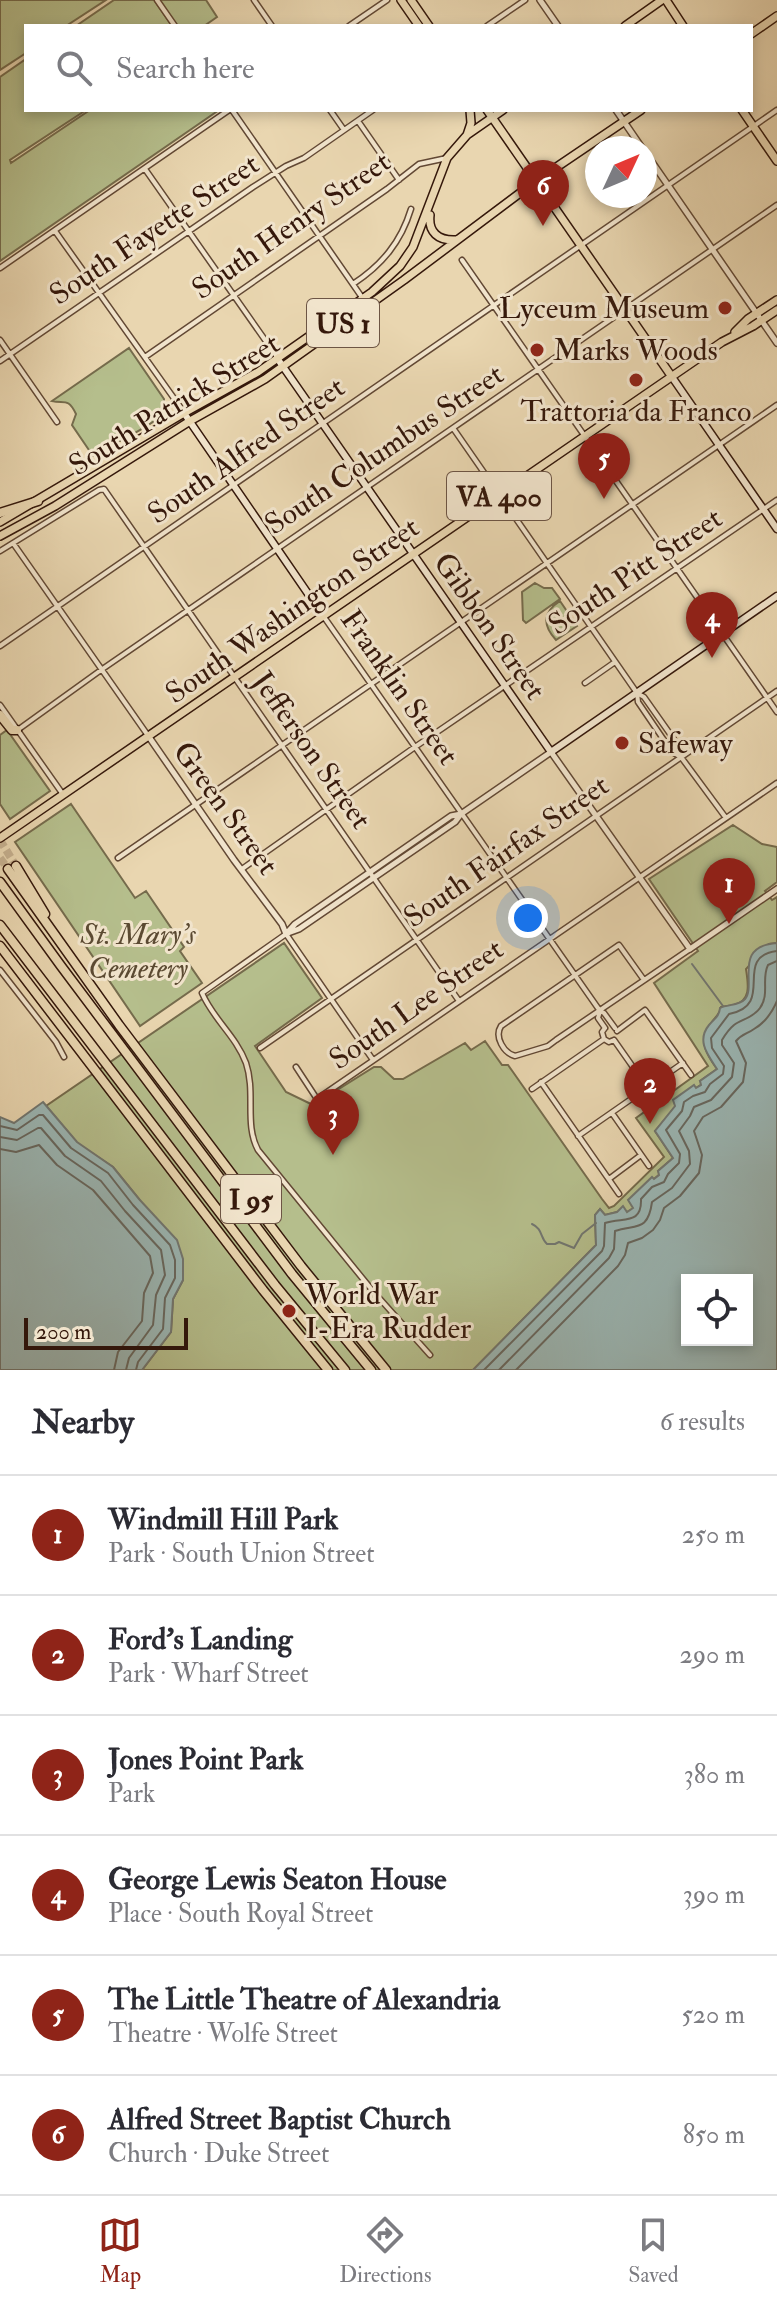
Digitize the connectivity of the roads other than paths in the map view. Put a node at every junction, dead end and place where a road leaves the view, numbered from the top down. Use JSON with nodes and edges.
{"nodes":[{"id":1,"x":157,"y":0,"type":"edge"},
{"id":2,"x":254,"y":0,"type":"edge"},
{"id":3,"x":387,"y":0,"type":"edge"},
{"id":4,"x":401,"y":0,"type":"edge"},
{"id":5,"x":411,"y":0,"type":"edge"},
{"id":6,"x":525,"y":0,"type":"edge"},
{"id":7,"x":540,"y":0,"type":"edge"},
{"id":8,"x":664,"y":0,"type":"edge"},
{"id":9,"x":777,"y":16,"type":"edge"},
{"id":10,"x":174,"y":24,"type":"edge"},
{"id":11,"x":271,"y":24,"type":"edge"},
{"id":12,"x":352,"y":24,"type":"edge"},
{"id":13,"x":418,"y":24,"type":"edge"},
{"id":14,"x":428,"y":24,"type":"edge"},
{"id":15,"x":490,"y":24,"type":"edge"},
{"id":16,"x":557,"y":24,"type":"edge"},
{"id":17,"x":628,"y":24,"type":"edge"},
{"id":18,"x":682,"y":24,"type":"edge"},
{"id":19,"x":753,"y":33,"type":"edge"},
{"id":20,"x":777,"y":110,"type":"edge"},
{"id":21,"x":227,"y":112,"type":"edge"},
{"id":22,"x":231,"y":112,"type":"edge"},
{"id":23,"x":331,"y":112,"type":"edge"},
{"id":24,"x":370,"y":112,"type":"edge"},
{"id":25,"x":470,"y":112,"type":"edge"},
{"id":26,"x":617,"y":112,"type":"edge"},
{"id":27,"x":638,"y":112,"type":"edge"},
{"id":28,"x":743,"y":112,"type":"edge"},
{"id":29,"x":490,"y":114,"type":"edge"},
{"id":30,"x":358,"y":121,"type":"junction"},
{"id":31,"x":624,"y":122,"type":"junction"},
{"id":32,"x":753,"y":127,"type":"junction"},
{"id":33,"x":344,"y":130,"type":"junction"},
{"id":34,"x":467,"y":135,"type":"junction"},
{"id":35,"x":634,"y":136,"type":"edge"},
{"id":36,"x":447,"y":158,"type":"junction"},
{"id":37,"x":777,"y":161,"type":"edge"},
{"id":38,"x":145,"y":169,"type":"junction"},
{"id":39,"x":657,"y":170,"type":"edge"},
{"id":40,"x":275,"y":172,"type":"junction"},
{"id":41,"x":399,"y":180,"type":"junction"},
{"id":42,"x":536,"y":181,"type":"junction"},
{"id":43,"x":668,"y":186,"type":"junction"},
{"id":44,"x":430,"y":200,"type":"junction"},
{"id":45,"x":777,"y":205,"type":"edge"},
{"id":46,"x":411,"y":209,"type":"dead end"},
{"id":47,"x":55,"y":231,"type":"junction"},
{"id":48,"x":189,"y":231,"type":"junction"},
{"id":49,"x":319,"y":235,"type":"junction"},
{"id":50,"x":458,"y":240,"type":"junction"},
{"id":51,"x":581,"y":245,"type":"junction"},
{"id":52,"x":712,"y":250,"type":"junction"},
{"id":53,"x":462,"y":260,"type":"dead end"},
{"id":54,"x":0,"y":268,"type":"edge"},
{"id":55,"x":353,"y":284,"type":"junction"},
{"id":56,"x":99,"y":293,"type":"junction"},
{"id":57,"x":233,"y":295,"type":"junction"},
{"id":58,"x":363,"y":298,"type":"junction"},
{"id":59,"x":777,"y":300,"type":"edge"},
{"id":60,"x":494,"y":304,"type":"junction"},
{"id":61,"x":368,"y":306,"type":"junction"},
{"id":62,"x":625,"y":310,"type":"junction"},
{"id":63,"x":777,"y":310,"type":"edge"},
{"id":64,"x":759,"y":317,"type":"junction"},
{"id":65,"x":0,"y":340,"type":"edge"},
{"id":66,"x":777,"y":343,"type":"edge"},
{"id":67,"x":9,"y":354,"type":"junction"},
{"id":68,"x":145,"y":357,"type":"junction"},
{"id":69,"x":277,"y":358,"type":"junction"},
{"id":70,"x":0,"y":361,"type":"edge"},
{"id":71,"x":283,"y":366,"type":"junction"},
{"id":72,"x":539,"y":369,"type":"junction"},
{"id":73,"x":672,"y":377,"type":"junction"},
{"id":74,"x":777,"y":405,"type":"edge"},
{"id":75,"x":184,"y":413,"type":"junction"},
{"id":76,"x":190,"y":421,"type":"junction"},
{"id":77,"x":57,"y":422,"type":"dead end"},
{"id":78,"x":323,"y":424,"type":"junction"},
{"id":79,"x":453,"y":428,"type":"junction"},
{"id":80,"x":585,"y":437,"type":"junction"},
{"id":81,"x":719,"y":445,"type":"junction"},
{"id":82,"x":232,"y":485,"type":"junction"},
{"id":83,"x":366,"y":487,"type":"junction"},
{"id":84,"x":99,"y":490,"type":"joint"},
{"id":85,"x":500,"y":496,"type":"junction"},
{"id":86,"x":777,"y":500,"type":"edge"},
{"id":87,"x":38,"y":501,"type":"junction"},
{"id":88,"x":632,"y":504,"type":"junction"},
{"id":89,"x":764,"y":509,"type":"junction"},
{"id":90,"x":0,"y":513,"type":"edge"},
{"id":91,"x":0,"y":522,"type":"edge"},
{"id":92,"x":777,"y":529,"type":"edge"},
{"id":93,"x":0,"y":536,"type":"edge"},
{"id":94,"x":13,"y":543,"type":"junction"},
{"id":95,"x":143,"y":547,"type":"junction"},
{"id":96,"x":277,"y":549,"type":"junction"},
{"id":97,"x":0,"y":551,"type":"edge"},
{"id":98,"x":414,"y":555,"type":"junction"},
{"id":99,"x":546,"y":563,"type":"junction"},
{"id":100,"x":677,"y":569,"type":"junction"},
{"id":101,"x":777,"y":596,"type":"edge"},
{"id":102,"x":57,"y":606,"type":"junction"},
{"id":103,"x":188,"y":610,"type":"junction"},
{"id":104,"x":324,"y":617,"type":"junction"},
{"id":105,"x":460,"y":623,"type":"junction"},
{"id":106,"x":591,"y":627,"type":"junction"},
{"id":107,"x":723,"y":634,"type":"junction"},
{"id":108,"x":0,"y":646,"type":"edge"},
{"id":109,"x":615,"y":662,"type":"junction"},
{"id":110,"x":101,"y":670,"type":"junction"},
{"id":111,"x":235,"y":678,"type":"junction"},
{"id":112,"x":585,"y":683,"type":"dead end"},
{"id":113,"x":371,"y":684,"type":"junction"},
{"id":114,"x":505,"y":686,"type":"junction"},
{"id":115,"x":777,"y":691,"type":"edge"},
{"id":116,"x":637,"y":693,"type":"junction"},
{"id":117,"x":767,"y":698,"type":"junction"},
{"id":118,"x":0,"y":705,"type":"edge"},
{"id":119,"x":777,"y":712,"type":"edge"},
{"id":120,"x":0,"y":715,"type":"edge"},
{"id":121,"x":17,"y":730,"type":"junction"},
{"id":122,"x":149,"y":737,"type":"junction"},
{"id":123,"x":281,"y":745,"type":"junction"},
{"id":124,"x":415,"y":747,"type":"junction"},
{"id":125,"x":551,"y":752,"type":"junction"},
{"id":126,"x":681,"y":757,"type":"junction"},
{"id":127,"x":777,"y":783,"type":"edge"},
{"id":128,"x":63,"y":795,"type":"junction"},
{"id":129,"x":196,"y":805,"type":"junction"},
{"id":130,"x":326,"y":811,"type":"junction"},
{"id":131,"x":461,"y":814,"type":"junction"},
{"id":132,"x":595,"y":815,"type":"junction"},
{"id":133,"x":726,"y":818,"type":"junction"},
{"id":134,"x":0,"y":838,"type":"edge"},
{"id":135,"x":118,"y":858,"type":"dead end"},
{"id":136,"x":12,"y":868,"type":"tunnel mouth"},
{"id":137,"x":242,"y":869,"type":"junction"},
{"id":138,"x":372,"y":875,"type":"junction"},
{"id":139,"x":505,"y":877,"type":"junction"},
{"id":140,"x":639,"y":878,"type":"junction"},
{"id":141,"x":0,"y":882,"type":"edge"},
{"id":142,"x":777,"y":889,"type":"edge"},
{"id":143,"x":0,"y":925,"type":"edge"},
{"id":144,"x":286,"y":934,"type":"junction"},
{"id":145,"x":416,"y":939,"type":"junction"},
{"id":146,"x":549,"y":940,"type":"junction"},
{"id":147,"x":0,"y":946,"type":"edge"},
{"id":148,"x":690,"y":949,"type":"junction"},
{"id":149,"x":0,"y":970,"type":"edge"},
{"id":150,"x":573,"y":976,"type":"junction"},
{"id":151,"x":644,"y":980,"type":"junction"},
{"id":152,"x":331,"y":999,"type":"junction"},
{"id":153,"x":459,"y":1001,"type":"junction"},
{"id":154,"x":600,"y":1011,"type":"junction"},
{"id":155,"x":605,"y":1028,"type":"junction"},
{"id":156,"x":616,"y":1030,"type":"junction"},
{"id":157,"x":604,"y":1039,"type":"junction"},
{"id":158,"x":614,"y":1040,"type":"junction"},
{"id":159,"x":260,"y":1048,"type":"dead end"},
{"id":160,"x":64,"y":1057,"type":"dead end"},
{"id":161,"x":373,"y":1060,"type":"junction"},
{"id":162,"x":683,"y":1063,"type":"junction"},
{"id":163,"x":296,"y":1067,"type":"dead end"},
{"id":164,"x":691,"y":1075,"type":"dead end"},
{"id":165,"x":541,"y":1082,"type":"junction"},
{"id":166,"x":647,"y":1088,"type":"junction"},
{"id":167,"x":532,"y":1089,"type":"dead end"},
{"id":168,"x":612,"y":1113,"type":"junction"},
{"id":169,"x":578,"y":1136,"type":"junction"},
{"id":170,"x":641,"y":1155,"type":"junction"},
{"id":171,"x":649,"y":1166,"type":"dead end"},
{"id":172,"x":609,"y":1179,"type":"junction"},
{"id":173,"x":619,"y":1194,"type":"dead end"},
{"id":174,"x":430,"y":1355,"type":"dead end"},
{"id":175,"x":328,"y":1370,"type":"edge"},
{"id":176,"x":345,"y":1370,"type":"edge"},
{"id":177,"x":371,"y":1370,"type":"edge"},
{"id":178,"x":386,"y":1370,"type":"edge"}],
"edges":[{"from":1,"to":10,"type":"street"},
{"from":2,"to":11,"type":"street"},
{"from":3,"to":12,"type":"street"},
{"from":4,"to":13,"type":"main road"},
{"from":5,"to":14,"type":"main road"},
{"from":6,"to":15,"type":"street"},
{"from":7,"to":16,"type":"street"},
{"from":8,"to":17,"type":"main road"},
{"from":8,"to":18,"type":"main road"},
{"from":9,"to":19,"type":"main road"},
{"from":20,"to":32,"type":"street","name":"South Alfred Street"},
{"from":21,"to":38,"type":"street"},
{"from":22,"to":40,"type":"street"},
{"from":23,"to":33,"type":"street"},
{"from":24,"to":30,"type":"street","name":"South Fayette Street"},
{"from":25,"to":34,"type":"main road"},
{"from":26,"to":31,"type":"street"},
{"from":27,"to":31,"type":"main road","name":"South Patrick Street","number":"US 1"},
{"from":28,"to":32,"type":"main road"},
{"from":29,"to":34,"type":"main road","name":"South Henry Street","number":"US 1"},
{"from":29,"to":42,"type":"main road"},
{"from":30,"to":33,"type":"street","name":"South Fayette Street"},
{"from":30,"to":41,"type":"street"},
{"from":31,"to":35,"type":"street"},
{"from":31,"to":42,"type":"main road","name":"South Patrick Street","number":"US 1"},
{"from":32,"to":37,"type":"main road"},
{"from":32,"to":43,"type":"street","name":"South Alfred Street"},
{"from":33,"to":40,"type":"street","name":"South Fayette Street"},
{"from":34,"to":36,"type":"main road","name":"South Henry Street","number":"US 1"},
{"from":36,"to":41,"type":"street","name":"South Henry Street"},
{"from":36,"to":44,"type":"main road","name":"South Patrick Street","number":"US 1"},
{"from":38,"to":47,"type":"street"},
{"from":38,"to":48,"type":"street","name":"Gibbon Street"},
{"from":39,"to":43,"type":"street"},
{"from":40,"to":48,"type":"street","name":"South Fayette Street"},
{"from":40,"to":49,"type":"street"},
{"from":41,"to":49,"type":"street","name":"South Henry Street"},
{"from":42,"to":50,"type":"main road","name":"South Patrick Street","number":"US 1"},
{"from":42,"to":51,"type":"main road"},
{"from":43,"to":51,"type":"street","name":"South Alfred Street"},
{"from":43,"to":52,"type":"street"},
{"from":44,"to":50,"type":"main road"},
{"from":44,"to":58,"type":"main road","name":"South Patrick Street","number":"US 1"},
{"from":45,"to":52,"type":"street","name":"South Columbus Street"},
{"from":46,"to":55,"type":"street"},
{"from":47,"to":54,"type":"street"},
{"from":47,"to":56,"type":"street","name":"Franklin Street"},
{"from":48,"to":56,"type":"street","name":"South Fayette Street"},
{"from":48,"to":57,"type":"street","name":"Gibbon Street"},
{"from":49,"to":55,"type":"street"},
{"from":49,"to":57,"type":"street","name":"South Henry Street"},
{"from":50,"to":61,"type":"main road","name":"South Patrick Street","number":"US 1"},
{"from":51,"to":60,"type":"street","name":"South Alfred Street"},
{"from":51,"to":62,"type":"main road"},
{"from":52,"to":62,"type":"street","name":"South Columbus Street"},
{"from":52,"to":64,"type":"street"},
{"from":53,"to":60,"type":"street"},
{"from":55,"to":58,"type":"street"},
{"from":56,"to":67,"type":"street","name":"South Fayette Street"},
{"from":56,"to":68,"type":"street","name":"Franklin Street"},
{"from":57,"to":68,"type":"street","name":"South Henry Street"},
{"from":57,"to":69,"type":"street","name":"Gibbon Street"},
{"from":58,"to":61,"type":"street"},
{"from":58,"to":69,"type":"main road","name":"South Patrick Street","number":"US 1"},
{"from":59,"to":64,"type":"main road","name":"South Washington Street","number":"VA 400"},
{"from":60,"to":72,"type":"street"},
{"from":60,"to":78,"type":"street","name":"South Alfred Street"},
{"from":61,"to":71,"type":"main road","name":"South Patrick Street","number":"US 1"},
{"from":62,"to":72,"type":"street","name":"South Columbus Street"},
{"from":62,"to":73,"type":"main road"},
{"from":63,"to":64,"type":"main road","name":"South Washington Street","number":"VA 400"},
{"from":64,"to":66,"type":"street"},
{"from":64,"to":73,"type":"main road","name":"South Washington Street","number":"VA 400"},
{"from":65,"to":67,"type":"street"},
{"from":67,"to":70,"type":"street","name":"South Fayette Street"},
{"from":67,"to":77,"type":"street"},
{"from":68,"to":75,"type":"street","name":"Franklin Street"},
{"from":69,"to":71,"type":"main road","name":"Gibbon Street"},
{"from":69,"to":75,"type":"main road","name":"South Patrick Street","number":"US 1"},
{"from":71,"to":76,"type":"main road","name":"South Patrick Street","number":"US 1"},
{"from":71,"to":78,"type":"main road","name":"Gibbon Street"},
{"from":72,"to":79,"type":"street","name":"South Columbus Street"},
{"from":72,"to":80,"type":"street"},
{"from":73,"to":80,"type":"main road","name":"South Washington Street","number":"VA 400"},
{"from":73,"to":81,"type":"main road"},
{"from":74,"to":81,"type":"street"},
{"from":75,"to":76,"type":"main road","name":"Franklin Street"},
{"from":75,"to":87,"type":"main road","name":"South Patrick Street","number":"US 1"},
{"from":76,"to":82,"type":"main road","name":"Franklin Street"},
{"from":76,"to":93,"type":"main road","name":"South Patrick Street","number":"US 1"},
{"from":78,"to":82,"type":"street","name":"South Alfred Street"},
{"from":78,"to":83,"type":"main road","name":"Gibbon Street"},
{"from":79,"to":83,"type":"street","name":"South Columbus Street"},
{"from":79,"to":85,"type":"street"},
{"from":80,"to":85,"type":"main road","name":"South Washington Street","number":"VA 400"},
{"from":80,"to":88,"type":"street"},
{"from":81,"to":88,"type":"street"},
{"from":81,"to":89,"type":"main road"},
{"from":82,"to":95,"type":"street","name":"South Alfred Street"},
{"from":82,"to":96,"type":"main road","name":"Franklin Street"},
{"from":83,"to":96,"type":"street","name":"South Columbus Street"},
{"from":83,"to":98,"type":"main road","name":"Gibbon Street"},
{"from":84,"to":94,"type":"street","name":"South Patrick Street"},
{"from":84,"to":95,"type":"street","name":"Jefferson Street"},
{"from":85,"to":98,"type":"main road","name":"South Washington Street","number":"VA 400"},
{"from":85,"to":99,"type":"street"},
{"from":86,"to":89,"type":"street","name":"South Pitt Street"},
{"from":87,"to":90,"type":"highway"},
{"from":87,"to":91,"type":"main road","name":"South Patrick Street","number":"US 1"},
{"from":88,"to":99,"type":"street"},
{"from":88,"to":100,"type":"street"},
{"from":89,"to":92,"type":"main road"},
{"from":89,"to":100,"type":"street","name":"South Pitt Street"},
{"from":94,"to":97,"type":"street","name":"South Patrick Street"},
{"from":94,"to":102,"type":"street","name":"Green Street"},
{"from":95,"to":102,"type":"street","name":"South Alfred Street"},
{"from":95,"to":103,"type":"street","name":"Jefferson Street"},
{"from":96,"to":103,"type":"street","name":"South Columbus Street"},
{"from":96,"to":104,"type":"main road","name":"Franklin Street"},
{"from":98,"to":104,"type":"main road","name":"South Washington Street","number":"VA 400"},
{"from":98,"to":105,"type":"main road","name":"Gibbon Street"},
{"from":99,"to":105,"type":"street"},
{"from":99,"to":106,"type":"street"},
{"from":100,"to":106,"type":"street","name":"South Pitt Street"},
{"from":100,"to":107,"type":"street"},
{"from":101,"to":107,"type":"main road"},
{"from":102,"to":108,"type":"street","name":"South Alfred Street"},
{"from":102,"to":110,"type":"street","name":"Green Street"},
{"from":103,"to":110,"type":"street","name":"South Columbus Street"},
{"from":103,"to":111,"type":"street","name":"Jefferson Street"},
{"from":104,"to":111,"type":"main road","name":"South Washington Street","number":"VA 400"},
{"from":104,"to":113,"type":"street","name":"Franklin Street"},
{"from":105,"to":113,"type":"street"},
{"from":105,"to":114,"type":"main road","name":"Gibbon Street"},
{"from":106,"to":109,"type":"street"},
{"from":106,"to":114,"type":"street","name":"South Pitt Street"},
{"from":107,"to":116,"type":"main road"},
{"from":107,"to":117,"type":"street"},
{"from":109,"to":112,"type":"street"},
{"from":109,"to":116,"type":"street"},
{"from":110,"to":121,"type":"street","name":"South Columbus Street"},
{"from":110,"to":122,"type":"street","name":"Green Street"},
{"from":111,"to":122,"type":"main road","name":"South Washington Street","number":"VA 400"},
{"from":111,"to":123,"type":"street","name":"Jefferson Street"},
{"from":113,"to":123,"type":"street"},
{"from":113,"to":124,"type":"street","name":"Franklin Street"},
{"from":114,"to":124,"type":"street","name":"South Pitt Street"},
{"from":114,"to":125,"type":"main road","name":"Gibbon Street"},
{"from":115,"to":117,"type":"street","name":"South Fairfax Street"},
{"from":116,"to":125,"type":"main road"},
{"from":116,"to":126,"type":"street"},
{"from":117,"to":119,"type":"street"},
{"from":117,"to":126,"type":"street","name":"South Fairfax Street"},
{"from":118,"to":121,"type":"street"},
{"from":120,"to":121,"type":"highway"},
{"from":121,"to":128,"type":"street"},
{"from":122,"to":128,"type":"main road","name":"South Washington Street","number":"VA 400"},
{"from":122,"to":129,"type":"street","name":"Green Street"},
{"from":123,"to":129,"type":"street"},
{"from":123,"to":130,"type":"street","name":"Jefferson Street"},
{"from":124,"to":130,"type":"street","name":"South Pitt Street"},
{"from":124,"to":131,"type":"street","name":"Franklin Street"},
{"from":125,"to":131,"type":"street"},
{"from":125,"to":132,"type":"street","name":"Gibbon Street"},
{"from":126,"to":132,"type":"street","name":"South Fairfax Street"},
{"from":126,"to":133,"type":"street"},
{"from":127,"to":133,"type":"street","name":"South Lee Street"},
{"from":128,"to":134,"type":"main road","name":"South Washington Street","number":"VA 400"},
{"from":129,"to":135,"type":"street"},
{"from":129,"to":137,"type":"street","name":"Green Street"},
{"from":130,"to":137,"type":"street","name":"South Pitt Street"},
{"from":130,"to":138,"type":"street","name":"Jefferson Street"},
{"from":131,"to":138,"type":"street"},
{"from":131,"to":139,"type":"street","name":"Franklin Street"},
{"from":132,"to":139,"type":"street","name":"South Fairfax Street"},
{"from":132,"to":140,"type":"street","name":"Gibbon Street"},
{"from":133,"to":140,"type":"street","name":"South Lee Street"},
{"from":136,"to":178,"type":"highway","number":"I 95"},
{"from":137,"to":144,"type":"street","name":"Green Street"},
{"from":138,"to":144,"type":"street"},
{"from":138,"to":145,"type":"street","name":"Jefferson Street"},
{"from":139,"to":145,"type":"street","name":"South Fairfax Street"},
{"from":139,"to":146,"type":"street","name":"Franklin Street"},
{"from":140,"to":146,"type":"street","name":"South Lee Street"},
{"from":140,"to":148,"type":"street","name":"Gibbon Street"},
{"from":141,"to":177,"type":"highway","number":"I 95"},
{"from":142,"to":148,"type":"street"},
{"from":143,"to":176,"type":"highway","number":"I 95"},
{"from":144,"to":152,"type":"street","name":"Green Street"},
{"from":144,"to":174,"type":"street"},
{"from":145,"to":152,"type":"street","name":"South Fairfax Street"},
{"from":145,"to":153,"type":"street","name":"Jefferson Street"},
{"from":146,"to":150,"type":"street","name":"Franklin Street"},
{"from":146,"to":153,"type":"street","name":"South Lee Street"},
{"from":147,"to":175,"type":"highway","number":"I 95"},
{"from":148,"to":151,"type":"street"},
{"from":149,"to":160,"type":"street"},
{"from":150,"to":151,"type":"street"},
{"from":150,"to":154,"type":"street","name":"Franklin Street"},
{"from":150,"to":154,"type":"street"},
{"from":151,"to":154,"type":"street"},
{"from":152,"to":159,"type":"street","name":"South Fairfax Street"},
{"from":152,"to":161,"type":"street","name":"Green Street"},
{"from":153,"to":161,"type":"street","name":"South Lee Street"},
{"from":154,"to":155,"type":"street","name":"Franklin Street"},
{"from":154,"to":156,"type":"street","name":"Franklin Street"},
{"from":155,"to":156,"type":"street"},
{"from":155,"to":157,"type":"street"},
{"from":156,"to":158,"type":"street"},
{"from":156,"to":162,"type":"street"},
{"from":157,"to":158,"type":"street"},
{"from":157,"to":165,"type":"street"},
{"from":158,"to":166,"type":"street"},
{"from":161,"to":163,"type":"street","name":"South Lee Street"},
{"from":162,"to":164,"type":"street"},
{"from":162,"to":166,"type":"street"},
{"from":165,"to":167,"type":"street"},
{"from":165,"to":169,"type":"street"},
{"from":166,"to":168,"type":"street"},
{"from":168,"to":169,"type":"street"},
{"from":168,"to":170,"type":"street"},
{"from":169,"to":172,"type":"street"},
{"from":170,"to":171,"type":"street"},
{"from":170,"to":172,"type":"street"},
{"from":172,"to":173,"type":"street"}]}
